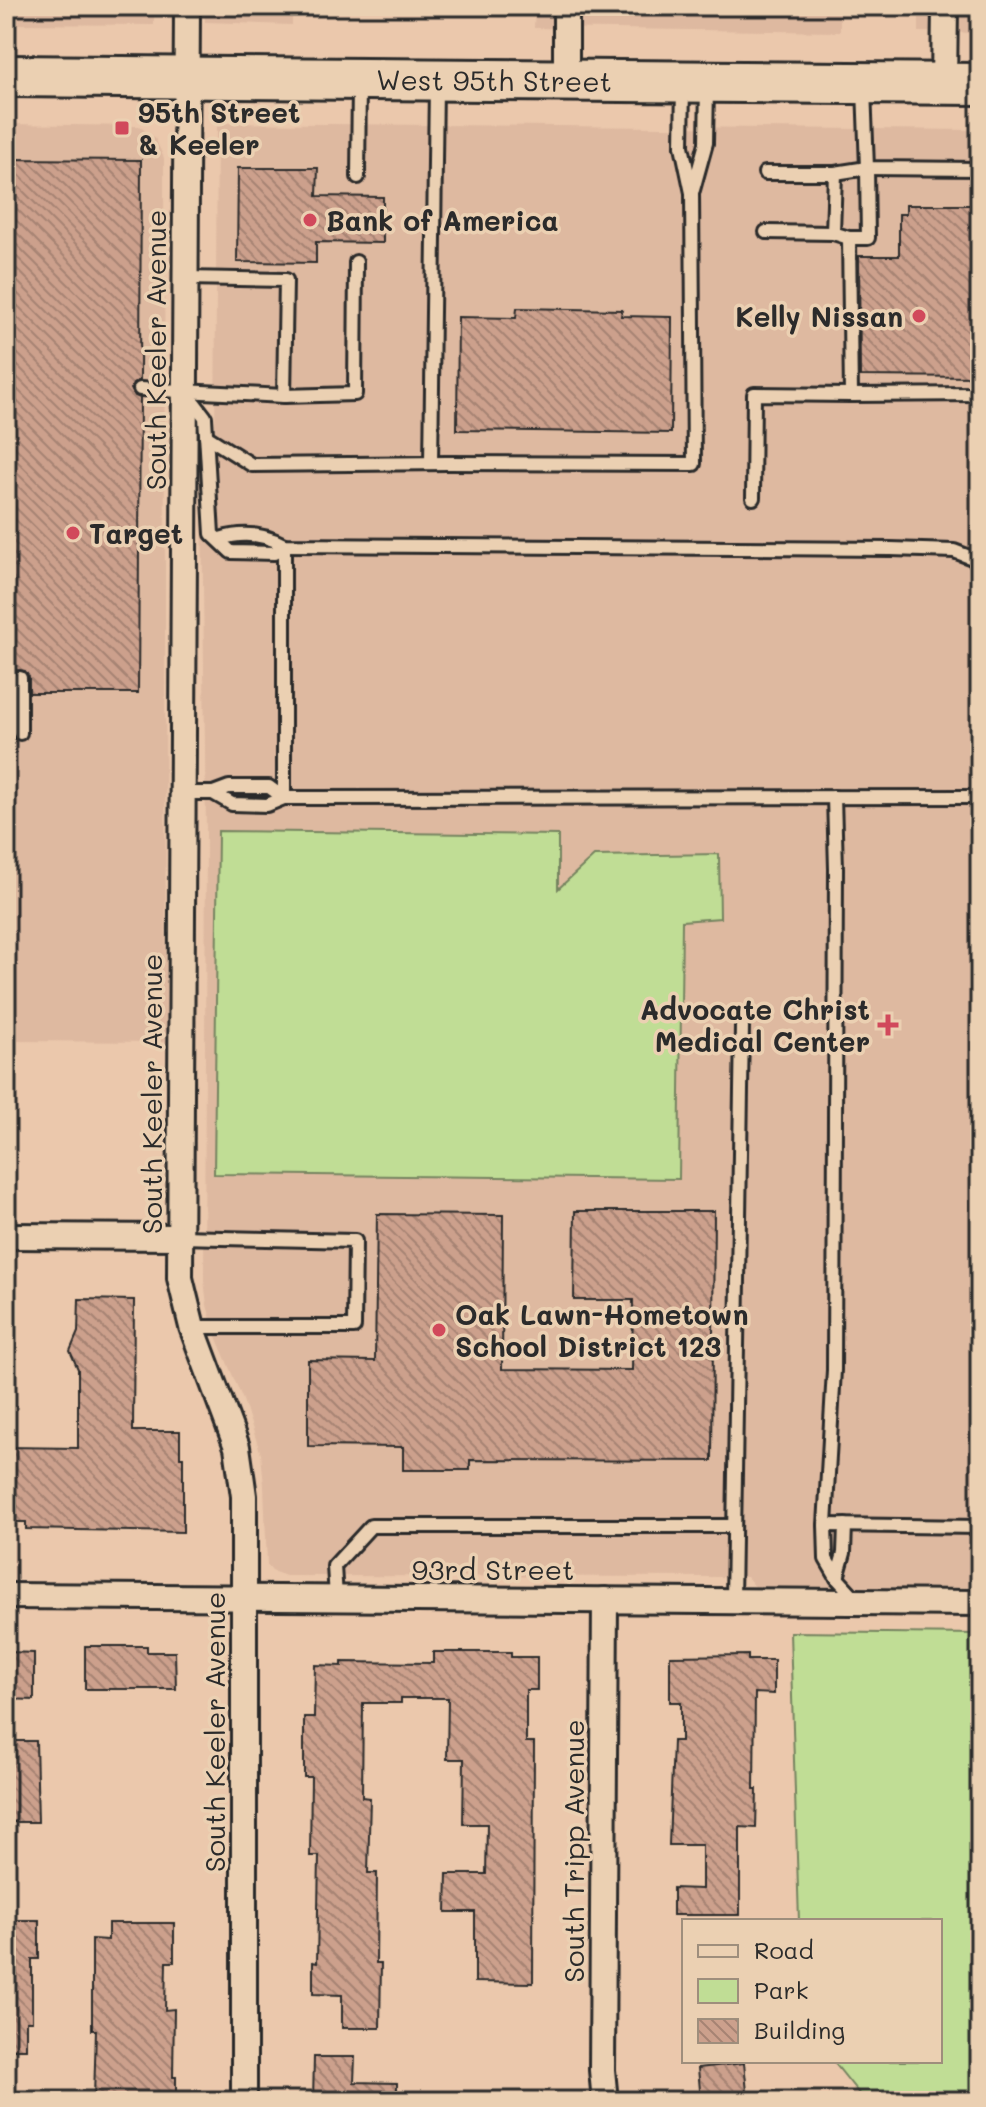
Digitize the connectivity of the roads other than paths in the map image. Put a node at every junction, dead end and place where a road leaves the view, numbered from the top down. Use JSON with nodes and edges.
{"nodes":[{"id":1,"x":187,"y":6,"type":"edge"},
{"id":2,"x":566,"y":6,"type":"edge"},
{"id":3,"x":945,"y":6,"type":"edge"},
{"id":4,"x":6,"y":76,"type":"edge"},
{"id":5,"x":186,"y":78,"type":"junction"},
{"id":6,"x":359,"y":79,"type":"junction"},
{"id":7,"x":436,"y":80,"type":"junction"},
{"id":8,"x":566,"y":81,"type":"junction"},
{"id":9,"x":695,"y":82,"type":"junction"},
{"id":10,"x":864,"y":83,"type":"junction"},
{"id":11,"x":962,"y":84,"type":"edge"},
{"id":12,"x":867,"y":168,"type":"junction"},
{"id":13,"x":980,"y":169,"type":"edge"},
{"id":14,"x":765,"y":173,"type":"dead end"},
{"id":15,"x":835,"y":173,"type":"junction"},
{"id":16,"x":358,"y":177,"type":"dead end"},
{"id":17,"x":692,"y":193,"type":"junction"},
{"id":18,"x":766,"y":232,"type":"dead end"},
{"id":19,"x":833,"y":233,"type":"junction"},
{"id":20,"x":849,"y":238,"type":"junction"},
{"id":21,"x":356,"y":262,"type":"dead end"},
{"id":22,"x":185,"y":278,"type":"junction"},
{"id":23,"x":140,"y":389,"type":"dead end"},
{"id":24,"x":185,"y":391,"type":"junction"},
{"id":25,"x":980,"y":394,"type":"edge"},
{"id":26,"x":851,"y":395,"type":"junction"},
{"id":27,"x":284,"y":396,"type":"junction"},
{"id":28,"x":206,"y":436,"type":"junction"},
{"id":29,"x":431,"y":463,"type":"junction"},
{"id":30,"x":753,"y":498,"type":"dead end"},
{"id":31,"x":284,"y":545,"type":"junction"},
{"id":32,"x":980,"y":561,"type":"edge"},
{"id":33,"x":20,"y":678,"type":"dead end"},
{"id":34,"x":20,"y":733,"type":"dead end"},
{"id":35,"x":183,"y":793,"type":"junction"},
{"id":36,"x":834,"y":797,"type":"junction"},
{"id":37,"x":980,"y":797,"type":"edge"},
{"id":38,"x":284,"y":798,"type":"junction"},
{"id":39,"x":742,"y":1026,"type":"dead end"},
{"id":40,"x":6,"y":1236,"type":"edge"},
{"id":41,"x":180,"y":1237,"type":"junction"},
{"id":42,"x":192,"y":1327,"type":"junction"},
{"id":43,"x":825,"y":1525,"type":"junction"},
{"id":44,"x":845,"y":1525,"type":"junction"},
{"id":45,"x":734,"y":1526,"type":"junction"},
{"id":46,"x":980,"y":1527,"type":"edge"},
{"id":47,"x":837,"y":1578,"type":"junction"},
{"id":48,"x":6,"y":1596,"type":"edge"},
{"id":49,"x":244,"y":1598,"type":"junction"},
{"id":50,"x":336,"y":1598,"type":"junction"},
{"id":51,"x":605,"y":1600,"type":"junction"},
{"id":52,"x":733,"y":1601,"type":"junction"},
{"id":53,"x":860,"y":1602,"type":"junction"},
{"id":54,"x":980,"y":1603,"type":"edge"},
{"id":55,"x":244,"y":2101,"type":"edge"},
{"id":56,"x":605,"y":2101,"type":"edge"}],
"edges":[{"from":1,"to":5,"type":"street","name":"South Keeler Avenue"},
{"from":2,"to":8,"type":"street"},
{"from":3,"to":11,"type":"street"},
{"from":4,"to":5,"type":"main road","name":"West 95th Street"},
{"from":5,"to":6,"type":"main road","name":"West 95th Street"},
{"from":5,"to":22,"type":"street","name":"South Keeler Avenue"},
{"from":6,"to":7,"type":"main road","name":"West 95th Street"},
{"from":6,"to":16,"type":"lane"},
{"from":7,"to":8,"type":"main road","name":"West 95th Street"},
{"from":7,"to":29,"type":"lane"},
{"from":8,"to":9,"type":"main road","name":"West 95th Street"},
{"from":9,"to":10,"type":"main road","name":"West 95th Street"},
{"from":9,"to":17,"type":"lane"},
{"from":9,"to":17,"type":"lane"},
{"from":10,"to":11,"type":"main road","name":"West 95th Street"},
{"from":10,"to":12,"type":"lane"},
{"from":12,"to":13,"type":"lane"},
{"from":12,"to":15,"type":"lane"},
{"from":12,"to":20,"type":"lane"},
{"from":14,"to":15,"type":"lane"},
{"from":15,"to":19,"type":"lane"},
{"from":17,"to":29,"type":"lane"},
{"from":18,"to":19,"type":"lane"},
{"from":19,"to":20,"type":"lane"},
{"from":20,"to":26,"type":"lane"},
{"from":21,"to":27,"type":"lane"},
{"from":22,"to":24,"type":"street","name":"South Keeler Avenue"},
{"from":22,"to":27,"type":"lane"},
{"from":23,"to":24,"type":"lane"},
{"from":24,"to":27,"type":"lane"},
{"from":24,"to":28,"type":"lane"},
{"from":24,"to":35,"type":"street","name":"South Keeler Avenue"},
{"from":25,"to":26,"type":"lane"},
{"from":26,"to":30,"type":"lane"},
{"from":28,"to":29,"type":"lane"},
{"from":28,"to":31,"type":"lane"},
{"from":31,"to":32,"type":"lane"},
{"from":31,"to":38,"type":"lane"},
{"from":33,"to":34,"type":"lane"},
{"from":35,"to":38,"type":"lane"},
{"from":35,"to":41,"type":"street","name":"South Keeler Avenue"},
{"from":36,"to":37,"type":"lane"},
{"from":36,"to":38,"type":"lane"},
{"from":36,"to":43,"type":"lane"},
{"from":39,"to":45,"type":"lane"},
{"from":40,"to":41,"type":"street"},
{"from":41,"to":42,"type":"street","name":"South Keeler Avenue"},
{"from":41,"to":42,"type":"lane"},
{"from":42,"to":49,"type":"street","name":"South Keeler Avenue"},
{"from":43,"to":44,"type":"lane"},
{"from":43,"to":47,"type":"lane"},
{"from":44,"to":46,"type":"lane"},
{"from":44,"to":47,"type":"lane"},
{"from":45,"to":50,"type":"lane"},
{"from":45,"to":52,"type":"lane"},
{"from":47,"to":53,"type":"lane"},
{"from":48,"to":49,"type":"street","name":"93rd Street"},
{"from":49,"to":50,"type":"street","name":"93rd Street"},
{"from":49,"to":55,"type":"street","name":"South Keeler Avenue"},
{"from":50,"to":51,"type":"street","name":"93rd Street"},
{"from":51,"to":52,"type":"street","name":"93rd Street"},
{"from":51,"to":56,"type":"street","name":"South Tripp Avenue"},
{"from":52,"to":53,"type":"street","name":"93rd Street"},
{"from":53,"to":54,"type":"street","name":"93rd Street"}]}
